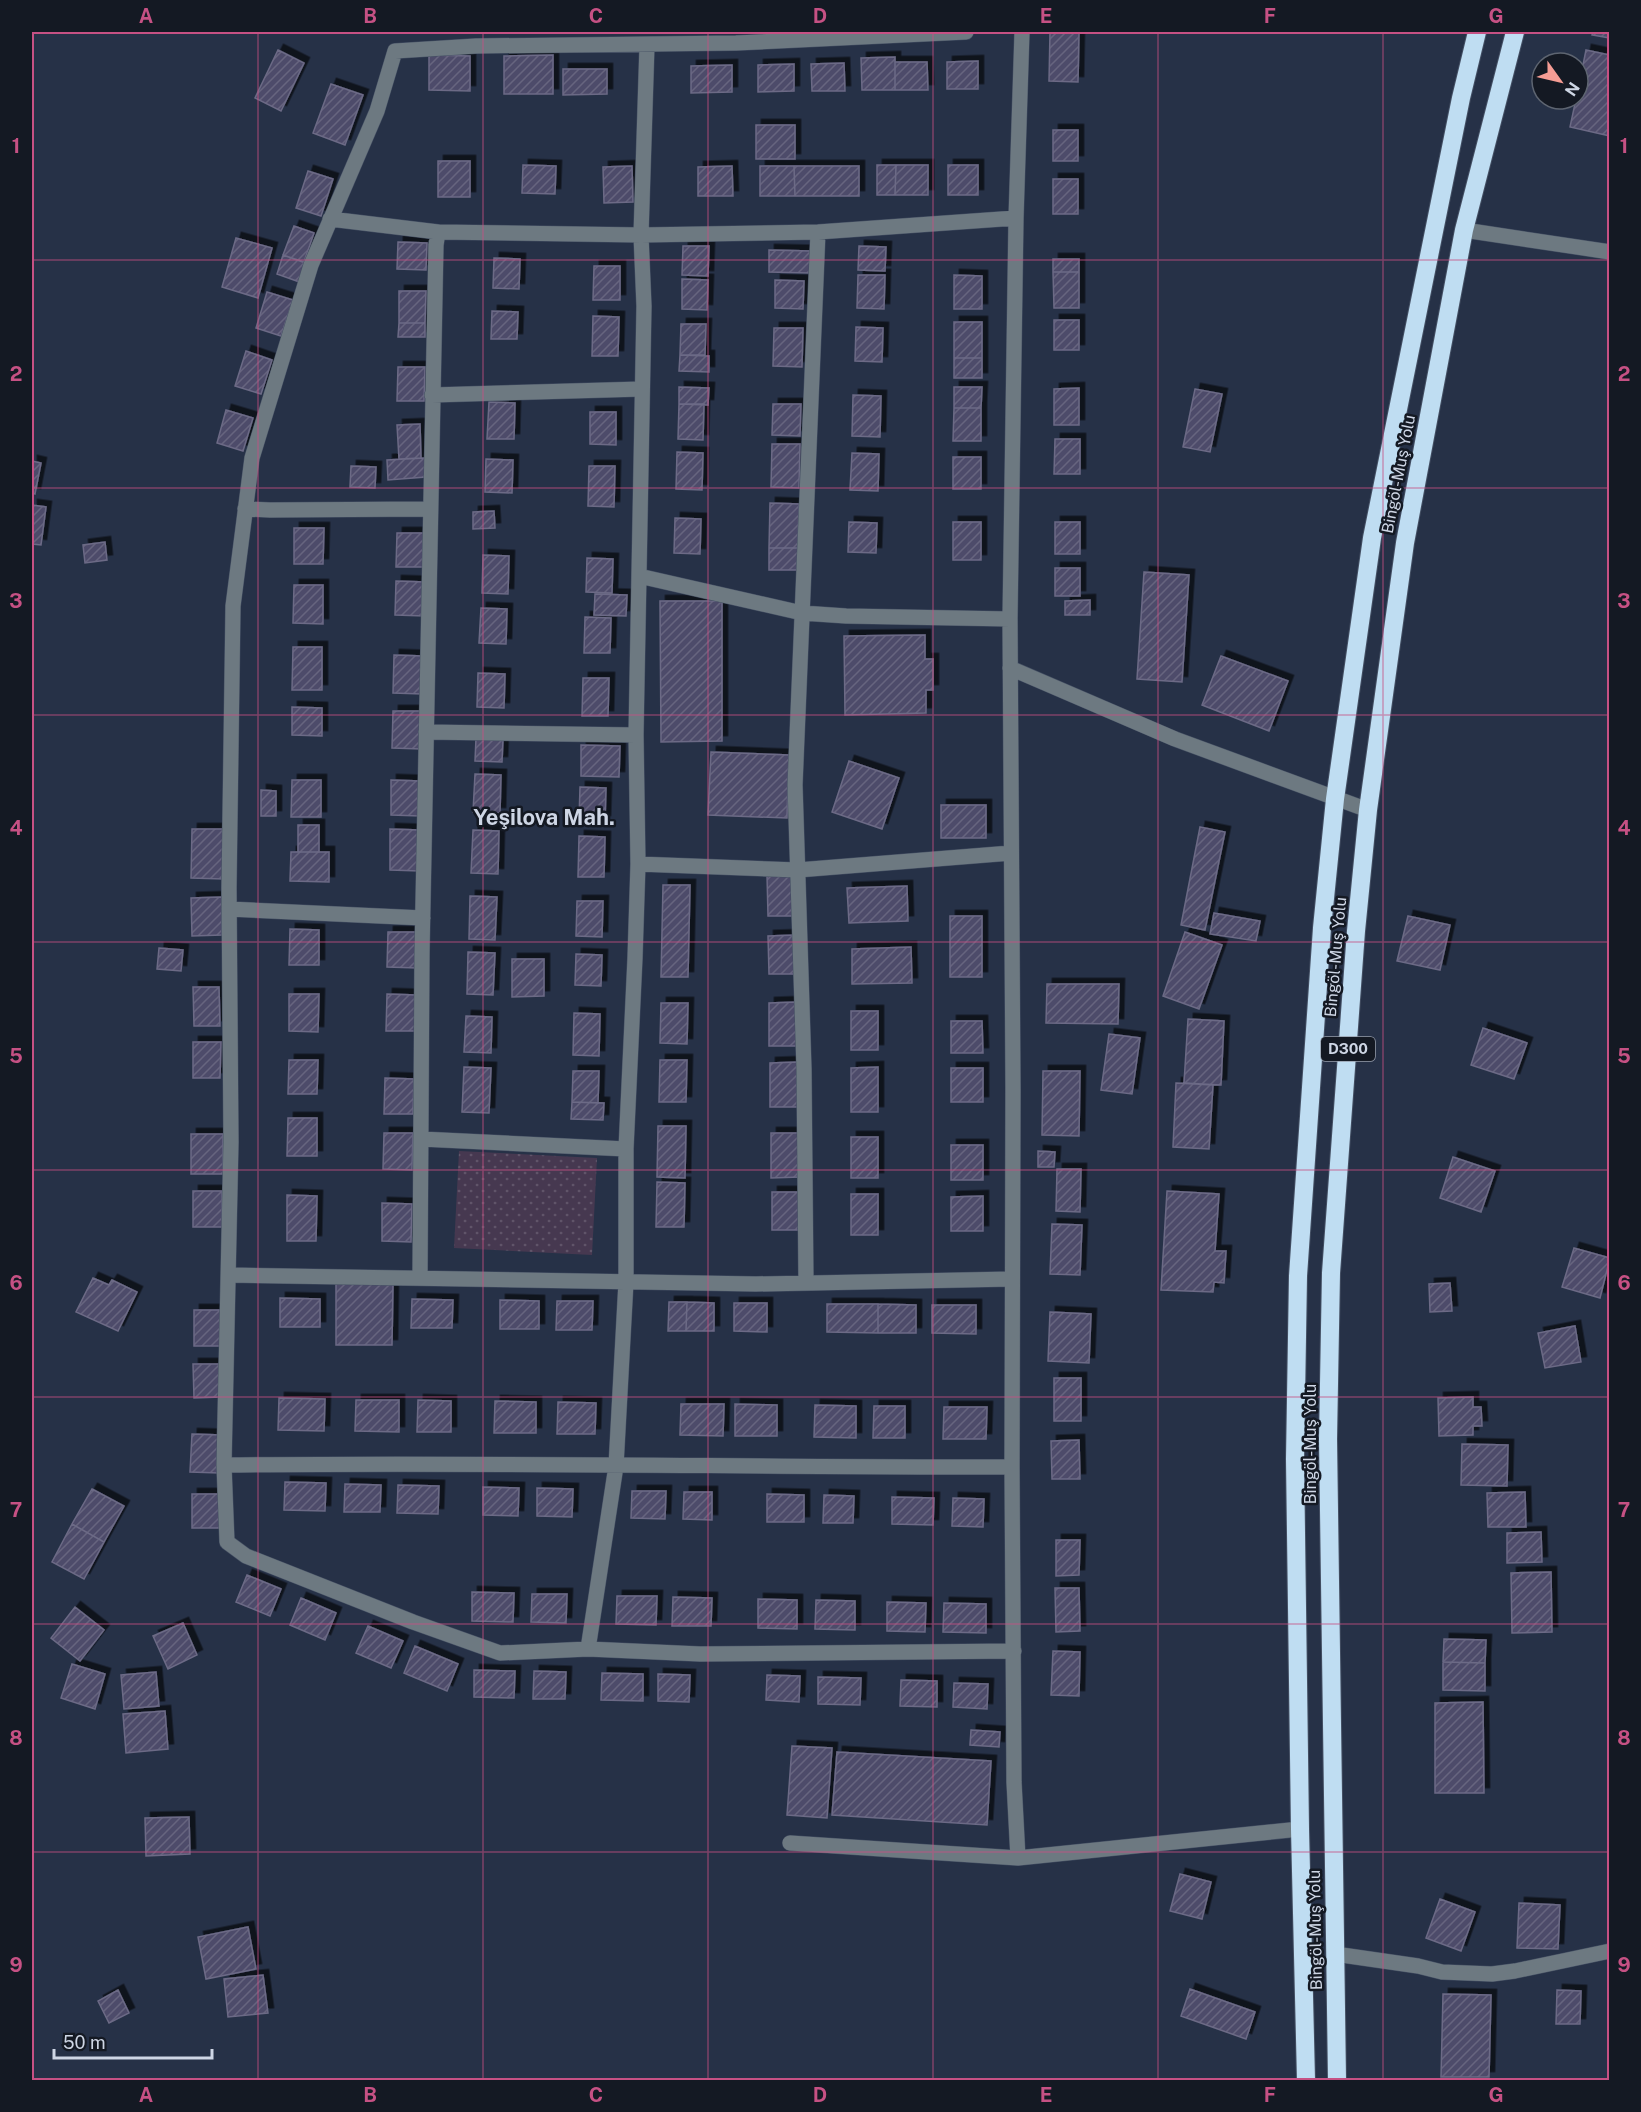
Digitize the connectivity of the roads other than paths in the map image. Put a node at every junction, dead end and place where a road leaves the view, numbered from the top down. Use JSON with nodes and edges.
{"nodes":[{"id":1,"x":966,"y":32,"type":"edge"},
{"id":2,"x":1022,"y":32,"type":"edge"},
{"id":3,"x":1477,"y":32,"type":"edge"},
{"id":4,"x":1515,"y":32,"type":"edge"},
{"id":5,"x":647,"y":45,"type":"junction"},
{"id":6,"x":1016,"y":218,"type":"junction"},
{"id":7,"x":330,"y":219,"type":"junction"},
{"id":8,"x":1464,"y":230,"type":"junction"},
{"id":9,"x":438,"y":232,"type":"junction"},
{"id":10,"x":818,"y":232,"type":"junction"},
{"id":11,"x":641,"y":235,"type":"junction"},
{"id":12,"x":1610,"y":252,"type":"edge"},
{"id":13,"x":642,"y":388,"type":"junction"},
{"id":14,"x":432,"y":395,"type":"junction"},
{"id":15,"x":245,"y":509,"type":"junction"},
{"id":16,"x":430,"y":509,"type":"junction"},
{"id":17,"x":639,"y":576,"type":"junction"},
{"id":18,"x":802,"y":613,"type":"junction"},
{"id":19,"x":1010,"y":619,"type":"junction"},
{"id":20,"x":1010,"y":668,"type":"junction"},
{"id":21,"x":426,"y":732,"type":"junction"},
{"id":22,"x":636,"y":735,"type":"junction"},
{"id":23,"x":1335,"y":799,"type":"junction"},
{"id":24,"x":1368,"y":810,"type":"junction"},
{"id":25,"x":1011,"y":853,"type":"junction"},
{"id":26,"x":638,"y":864,"type":"junction"},
{"id":27,"x":798,"y":870,"type":"junction"},
{"id":28,"x":230,"y":909,"type":"junction"},
{"id":29,"x":423,"y":918,"type":"junction"},
{"id":30,"x":421,"y":1139,"type":"junction"},
{"id":31,"x":626,"y":1149,"type":"junction"},
{"id":32,"x":229,"y":1275,"type":"junction"},
{"id":33,"x":420,"y":1278,"type":"junction"},
{"id":34,"x":1012,"y":1279,"type":"junction"},
{"id":35,"x":626,"y":1282,"type":"junction"},
{"id":36,"x":806,"y":1283,"type":"junction"},
{"id":37,"x":224,"y":1465,"type":"junction"},
{"id":38,"x":616,"y":1466,"type":"junction"},
{"id":39,"x":1012,"y":1467,"type":"junction"},
{"id":40,"x":588,"y":1649,"type":"junction"},
{"id":41,"x":1014,"y":1651,"type":"junction"},
{"id":42,"x":1300,"y":1829,"type":"junction"},
{"id":43,"x":790,"y":1843,"type":"dead end"},
{"id":44,"x":1018,"y":1858,"type":"junction"},
{"id":45,"x":1610,"y":1951,"type":"edge"},
{"id":46,"x":1335,"y":1954,"type":"junction"},
{"id":47,"x":1306,"y":2080,"type":"edge"},
{"id":48,"x":1337,"y":2080,"type":"edge"}],
"edges":[{"from":1,"to":5,"type":"street"},
{"from":2,"to":6,"type":"street"},
{"from":3,"to":23,"type":"highway","name":"Bingöl-Muş Yolu","number":"D300"},
{"from":4,"to":8,"type":"highway","name":"Bingöl-Muş Yolu","number":"D300"},
{"from":5,"to":7,"type":"street"},
{"from":5,"to":11,"type":"street"},
{"from":6,"to":10,"type":"street"},
{"from":6,"to":19,"type":"street"},
{"from":7,"to":9,"type":"street"},
{"from":7,"to":15,"type":"street"},
{"from":8,"to":12,"type":"street"},
{"from":8,"to":24,"type":"highway","name":"Bingöl-Muş Yolu","number":"D300"},
{"from":9,"to":11,"type":"street"},
{"from":9,"to":14,"type":"street"},
{"from":10,"to":11,"type":"street"},
{"from":10,"to":18,"type":"street"},
{"from":11,"to":13,"type":"street"},
{"from":13,"to":14,"type":"street"},
{"from":13,"to":17,"type":"street"},
{"from":14,"to":16,"type":"street"},
{"from":15,"to":16,"type":"street"},
{"from":15,"to":28,"type":"street"},
{"from":16,"to":21,"type":"street"},
{"from":17,"to":18,"type":"street"},
{"from":17,"to":22,"type":"street"},
{"from":18,"to":19,"type":"street"},
{"from":18,"to":27,"type":"street"},
{"from":19,"to":20,"type":"street"},
{"from":20,"to":23,"type":"street"},
{"from":20,"to":25,"type":"street"},
{"from":21,"to":22,"type":"street"},
{"from":21,"to":29,"type":"street"},
{"from":22,"to":26,"type":"street"},
{"from":23,"to":24,"type":"street"},
{"from":23,"to":42,"type":"highway","name":"Bingöl-Muş Yolu","number":"D300"},
{"from":24,"to":46,"type":"highway","name":"Bingöl-Muş Yolu","number":"D300"},
{"from":25,"to":27,"type":"street"},
{"from":25,"to":34,"type":"street"},
{"from":26,"to":27,"type":"street"},
{"from":26,"to":31,"type":"street"},
{"from":27,"to":36,"type":"street"},
{"from":28,"to":29,"type":"street"},
{"from":28,"to":32,"type":"street"},
{"from":29,"to":30,"type":"street"},
{"from":30,"to":31,"type":"street"},
{"from":30,"to":33,"type":"street"},
{"from":31,"to":35,"type":"street"},
{"from":32,"to":33,"type":"street"},
{"from":32,"to":37,"type":"street"},
{"from":33,"to":35,"type":"street"},
{"from":34,"to":36,"type":"street"},
{"from":34,"to":39,"type":"street"},
{"from":35,"to":36,"type":"street"},
{"from":35,"to":38,"type":"street"},
{"from":37,"to":38,"type":"street"},
{"from":37,"to":40,"type":"street"},
{"from":38,"to":39,"type":"street"},
{"from":38,"to":40,"type":"street"},
{"from":39,"to":41,"type":"street"},
{"from":40,"to":41,"type":"street"},
{"from":41,"to":44,"type":"street"},
{"from":42,"to":44,"type":"street"},
{"from":42,"to":47,"type":"highway","name":"Bingöl-Muş Yolu","number":"D300"},
{"from":43,"to":44,"type":"street"},
{"from":45,"to":46,"type":"street"},
{"from":46,"to":48,"type":"highway","name":"Bingöl-Muş Yolu","number":"D300"}]}
